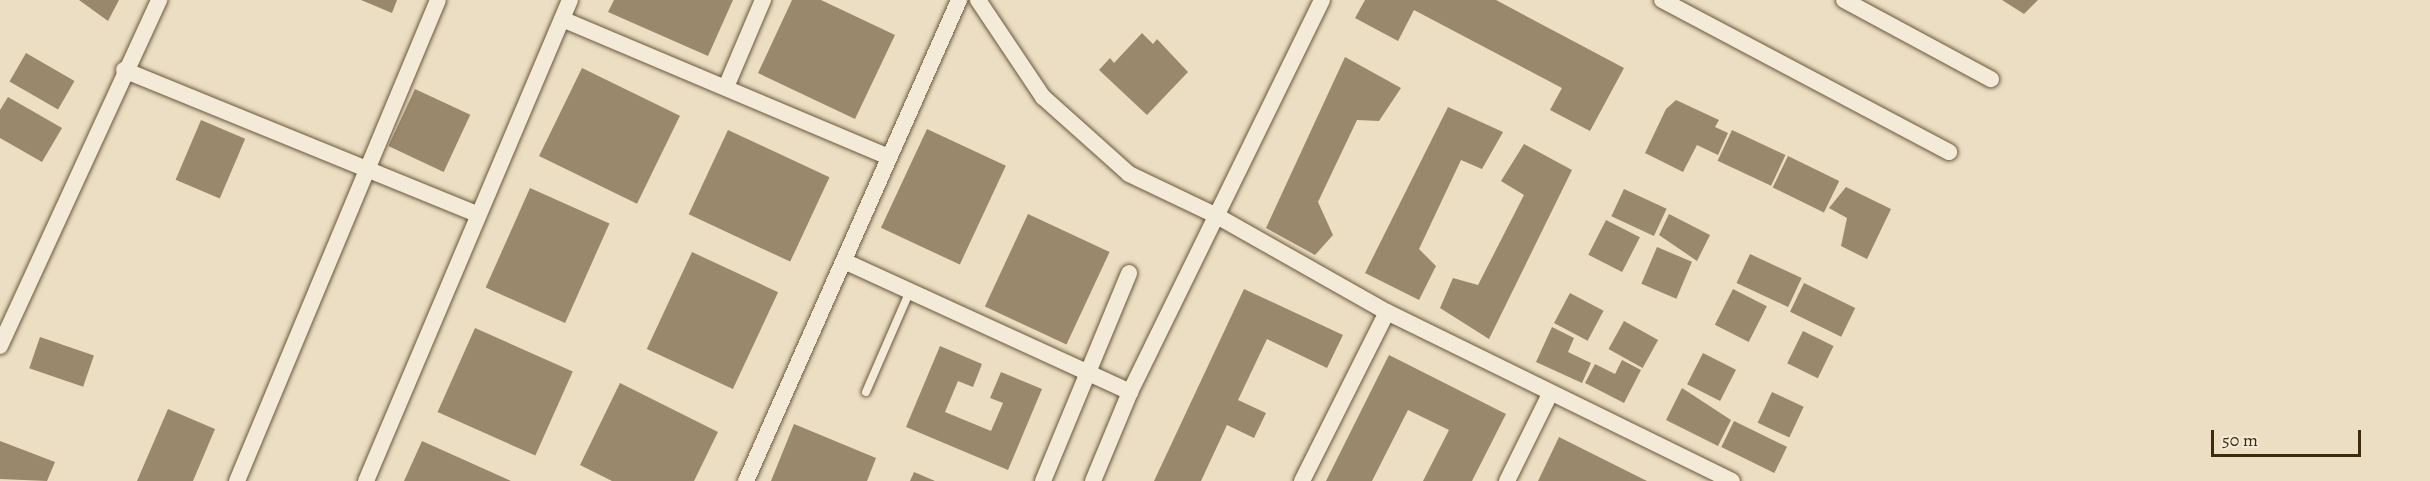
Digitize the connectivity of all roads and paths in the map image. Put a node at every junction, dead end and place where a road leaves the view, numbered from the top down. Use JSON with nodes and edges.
{"nodes":[{"id":1,"x":159,"y":0,"type":"edge"},
{"id":2,"x":438,"y":0,"type":"edge"},
{"id":3,"x":570,"y":0,"type":"edge"},
{"id":4,"x":763,"y":0,"type":"edge"},
{"id":5,"x":959,"y":0,"type":"edge"},
{"id":6,"x":978,"y":0,"type":"edge"},
{"id":7,"x":1322,"y":0,"type":"edge"},
{"id":8,"x":1662,"y":0,"type":"edge"},
{"id":9,"x":1844,"y":0,"type":"edge"},
{"id":10,"x":562,"y":19,"type":"junction"},
{"id":11,"x":124,"y":70,"type":"junction"},
{"id":12,"x":1992,"y":78,"type":"dead end"},
{"id":13,"x":726,"y":87,"type":"junction"},
{"id":14,"x":1949,"y":152,"type":"dead end"},
{"id":15,"x":889,"y":157,"type":"junction"},
{"id":16,"x":363,"y":171,"type":"junction"},
{"id":17,"x":476,"y":214,"type":"junction"},
{"id":18,"x":1217,"y":216,"type":"junction"},
{"id":19,"x":844,"y":261,"type":"junction"},
{"id":20,"x":1129,"y":273,"type":"dead end"},
{"id":21,"x":910,"y":291,"type":"junction"},
{"id":22,"x":1387,"y":312,"type":"junction"},
{"id":23,"x":0,"y":346,"type":"edge"},
{"id":24,"x":1089,"y":372,"type":"junction"},
{"id":25,"x":866,"y":392,"type":"dead end"},
{"id":26,"x":1130,"y":392,"type":"junction"},
{"id":27,"x":1550,"y":394,"type":"junction"},
{"id":28,"x":237,"y":481,"type":"edge"},
{"id":29,"x":366,"y":481,"type":"edge"},
{"id":30,"x":746,"y":481,"type":"edge"},
{"id":31,"x":1043,"y":481,"type":"edge"},
{"id":32,"x":1093,"y":481,"type":"edge"},
{"id":33,"x":1302,"y":481,"type":"edge"},
{"id":34,"x":1506,"y":481,"type":"edge"},
{"id":35,"x":1732,"y":481,"type":"edge"}],
"edges":[{"from":1,"to":11,"type":"street"},
{"from":2,"to":16,"type":"street"},
{"from":3,"to":10,"type":"street"},
{"from":4,"to":13,"type":"street"},
{"from":5,"to":15,"type":"street"},
{"from":6,"to":18,"type":"street"},
{"from":7,"to":18,"type":"street"},
{"from":8,"to":14,"type":"street"},
{"from":9,"to":12,"type":"street"},
{"from":10,"to":13,"type":"street"},
{"from":10,"to":17,"type":"street"},
{"from":11,"to":16,"type":"street"},
{"from":11,"to":23,"type":"street"},
{"from":13,"to":15,"type":"street"},
{"from":15,"to":19,"type":"street"},
{"from":16,"to":17,"type":"street"},
{"from":16,"to":28,"type":"street"},
{"from":17,"to":29,"type":"street"},
{"from":18,"to":22,"type":"street"},
{"from":18,"to":26,"type":"street"},
{"from":19,"to":21,"type":"street"},
{"from":19,"to":30,"type":"street"},
{"from":20,"to":24,"type":"street"},
{"from":21,"to":24,"type":"street"},
{"from":21,"to":25,"type":"lane"},
{"from":22,"to":27,"type":"street"},
{"from":22,"to":33,"type":"street"},
{"from":24,"to":26,"type":"street"},
{"from":24,"to":31,"type":"street"},
{"from":26,"to":32,"type":"street"},
{"from":27,"to":34,"type":"street"},
{"from":27,"to":35,"type":"street"}]}
